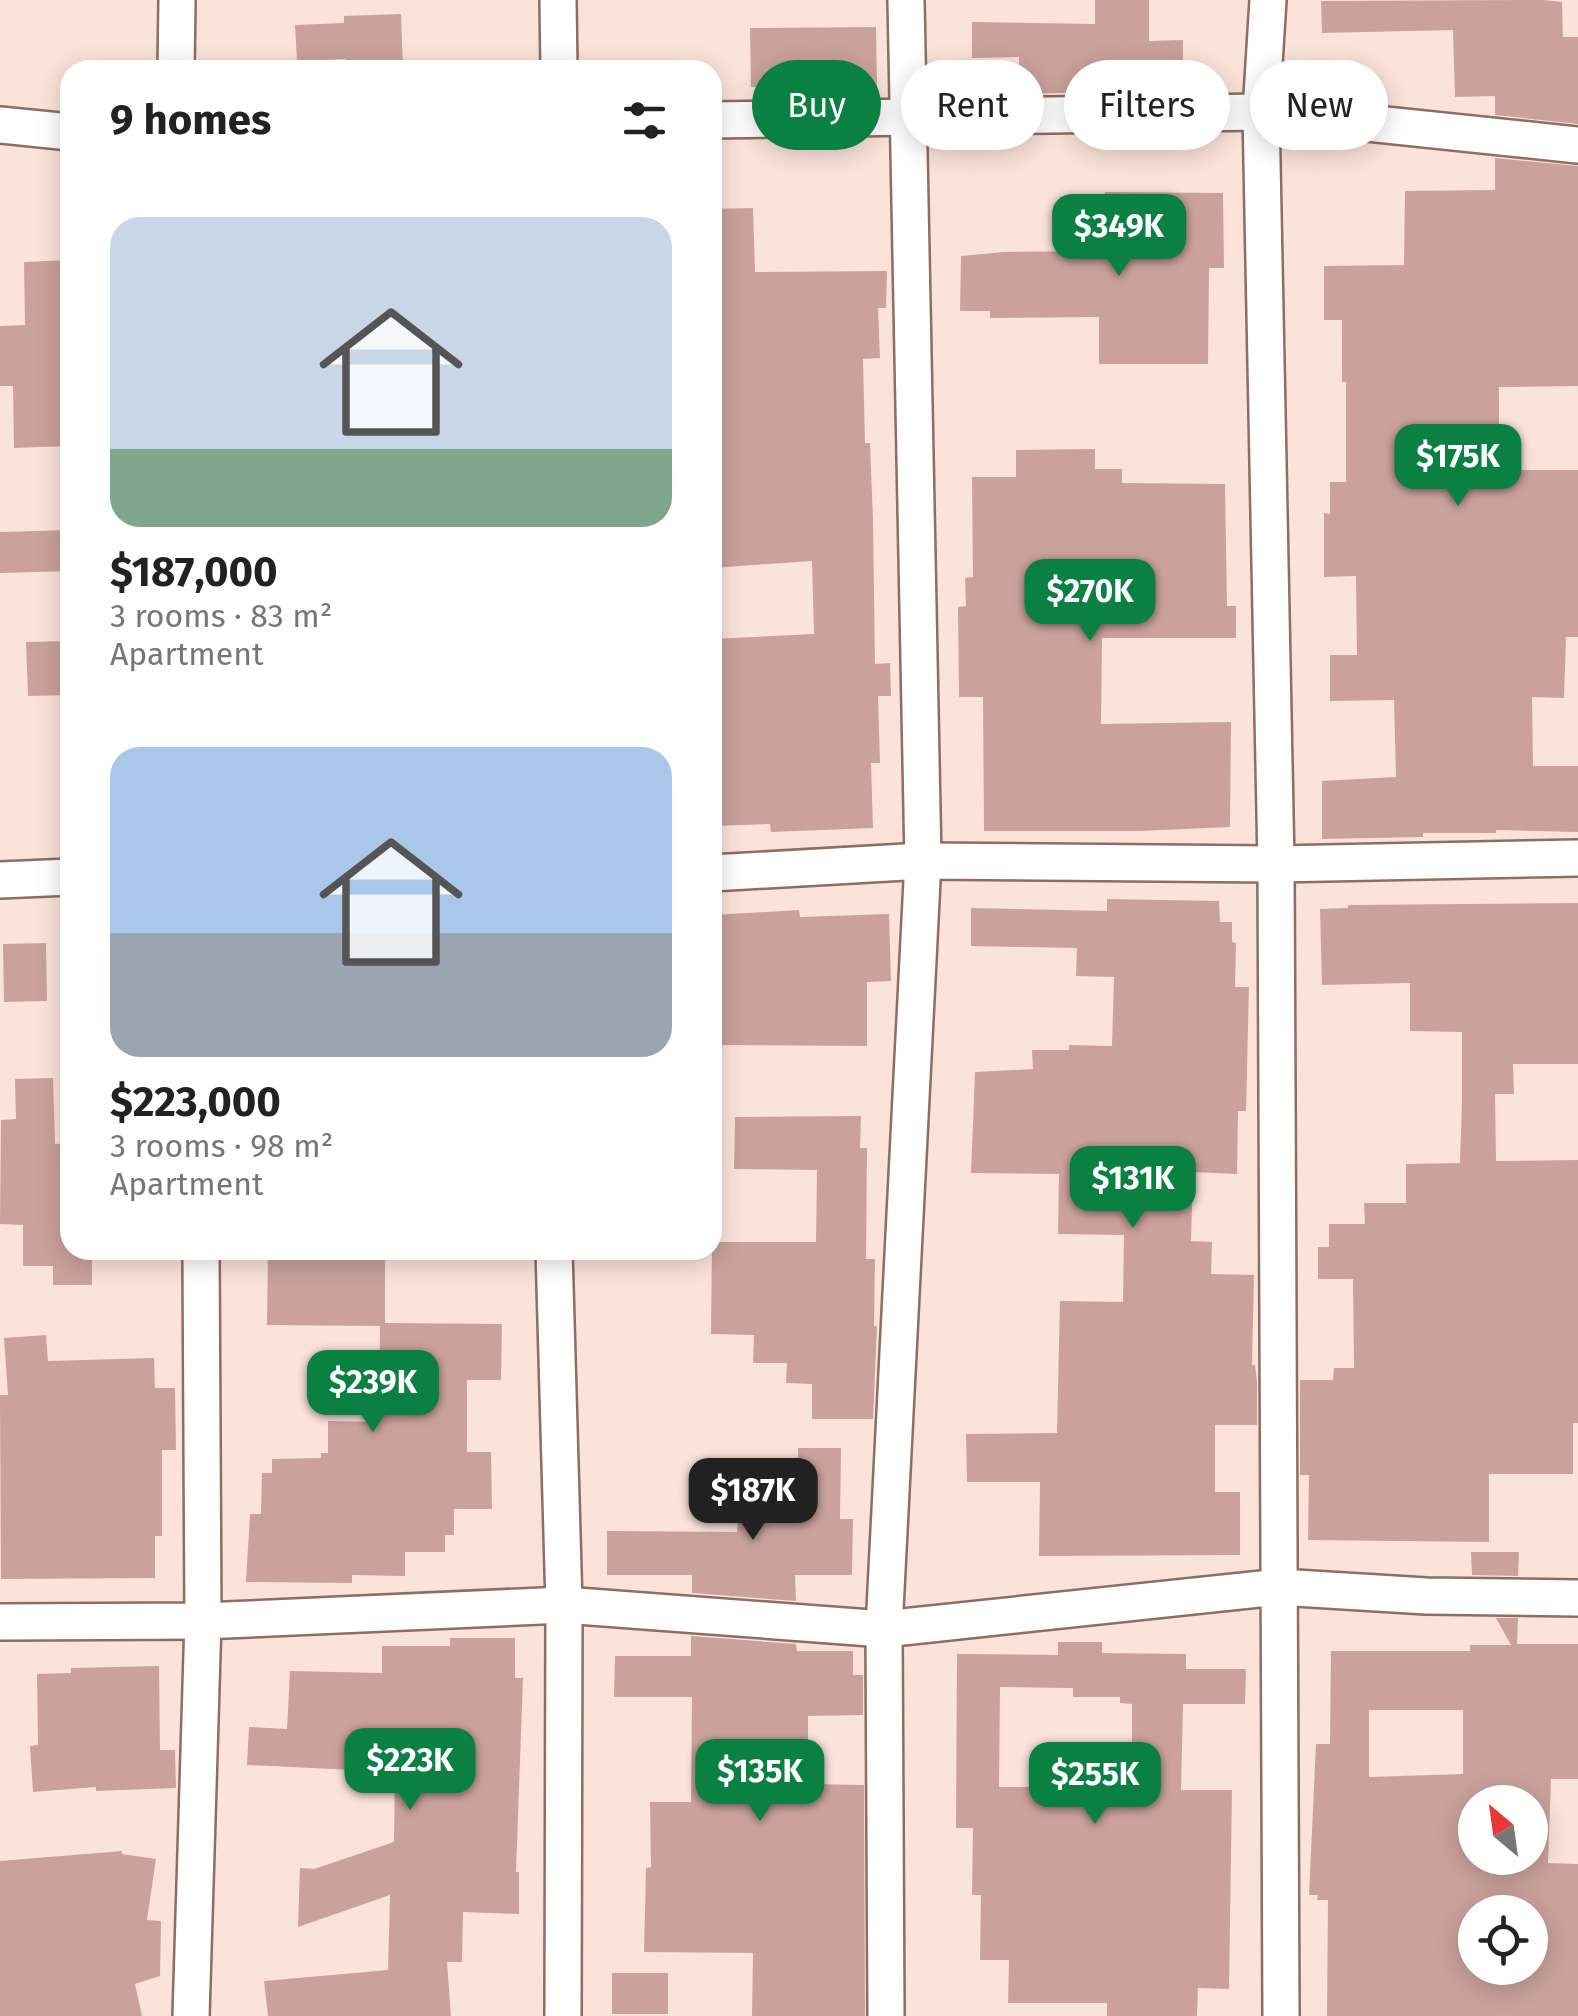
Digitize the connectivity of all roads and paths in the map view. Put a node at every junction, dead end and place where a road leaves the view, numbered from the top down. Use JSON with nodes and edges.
{"nodes":[{"id":1,"x":177,"y":0,"type":"edge"},
{"id":2,"x":558,"y":0,"type":"edge"},
{"id":3,"x":906,"y":0,"type":"edge"},
{"id":4,"x":1268,"y":0,"type":"edge"},
{"id":5,"x":176,"y":60,"type":"edge"},
{"id":6,"x":560,"y":60,"type":"edge"},
{"id":7,"x":908,"y":60,"type":"edge"},
{"id":8,"x":1264,"y":60,"type":"edge"},
{"id":9,"x":1250,"y":112,"type":"edge"},
{"id":10,"x":1044,"y":114,"type":"edge"},
{"id":11,"x":901,"y":116,"type":"edge"},
{"id":12,"x":722,"y":120,"type":"edge"},
{"id":13,"x":0,"y":125,"type":"edge"},
{"id":14,"x":1388,"y":125,"type":"edge"},
{"id":15,"x":60,"y":131,"type":"edge"},
{"id":16,"x":1578,"y":145,"type":"edge"},
{"id":17,"x":910,"y":150,"type":"edge"},
{"id":18,"x":1262,"y":150,"type":"edge"},
{"id":19,"x":1578,"y":858,"type":"edge"},
{"id":20,"x":924,"y":860,"type":"junction"},
{"id":21,"x":1276,"y":864,"type":"junction"},
{"id":22,"x":722,"y":873,"type":"edge"},
{"id":23,"x":60,"y":877,"type":"edge"},
{"id":24,"x":0,"y":880,"type":"edge"},
{"id":25,"x":201,"y":1260,"type":"edge"},
{"id":26,"x":554,"y":1260,"type":"edge"},
{"id":27,"x":1279,"y":1587,"type":"junction"},
{"id":28,"x":1578,"y":1598,"type":"edge"},
{"id":29,"x":564,"y":1605,"type":"junction"},
{"id":30,"x":0,"y":1622,"type":"edge"},
{"id":31,"x":203,"y":1622,"type":"junction"},
{"id":32,"x":884,"y":1629,"type":"junction"},
{"id":33,"x":191,"y":2016,"type":"edge"},
{"id":34,"x":563,"y":2016,"type":"edge"},
{"id":35,"x":886,"y":2016,"type":"edge"},
{"id":36,"x":1281,"y":2016,"type":"edge"}],
"edges":[{"from":1,"to":5,"type":"street"},
{"from":2,"to":6,"type":"street"},
{"from":3,"to":7,"type":"street"},
{"from":4,"to":8,"type":"street"},
{"from":9,"to":10,"type":"street"},
{"from":11,"to":12,"type":"street"},
{"from":13,"to":15,"type":"street"},
{"from":14,"to":16,"type":"street"},
{"from":17,"to":20,"type":"street"},
{"from":18,"to":21,"type":"street"},
{"from":19,"to":21,"type":"street"},
{"from":20,"to":21,"type":"street"},
{"from":20,"to":22,"type":"street"},
{"from":20,"to":32,"type":"street"},
{"from":21,"to":27,"type":"street"},
{"from":23,"to":24,"type":"street"},
{"from":25,"to":31,"type":"street"},
{"from":26,"to":29,"type":"street"},
{"from":27,"to":28,"type":"street"},
{"from":27,"to":32,"type":"street"},
{"from":27,"to":36,"type":"street"},
{"from":29,"to":31,"type":"street"},
{"from":29,"to":32,"type":"street"},
{"from":29,"to":34,"type":"street"},
{"from":30,"to":31,"type":"street"},
{"from":31,"to":33,"type":"street"},
{"from":32,"to":35,"type":"street"}]}
